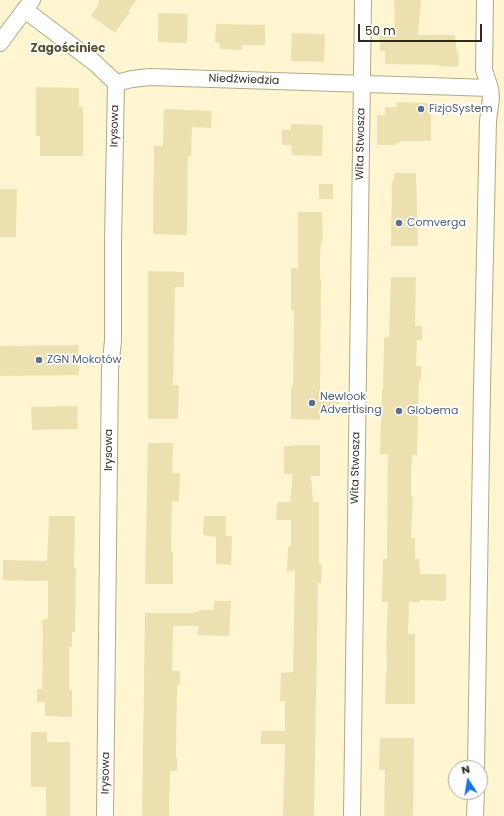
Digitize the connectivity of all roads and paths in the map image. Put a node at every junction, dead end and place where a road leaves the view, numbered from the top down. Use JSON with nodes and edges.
{"nodes":[{"id":1,"x":363,"y":0,"type":"edge"},
{"id":2,"x":485,"y":0,"type":"edge"},
{"id":3,"x":29,"y":5,"type":"edge"},
{"id":4,"x":0,"y":43,"type":"edge"},
{"id":5,"x":116,"y":83,"type":"junction"},
{"id":6,"x":363,"y":84,"type":"junction"},
{"id":7,"x":490,"y":88,"type":"junction"},
{"id":8,"x":476,"y":760,"type":"edge"},
{"id":9,"x":476,"y":800,"type":"edge"},
{"id":10,"x":105,"y":816,"type":"edge"},
{"id":11,"x":352,"y":816,"type":"edge"},
{"id":12,"x":475,"y":816,"type":"edge"}],
"edges":[{"from":1,"to":6,"type":"street","name":"Wita Stwosza"},
{"from":2,"to":7,"type":"street"},
{"from":3,"to":4,"type":"street"},
{"from":3,"to":5,"type":"street"},
{"from":5,"to":6,"type":"street","name":"Niedźwiedzia"},
{"from":5,"to":10,"type":"street","name":"Irysowa"},
{"from":6,"to":7,"type":"street","name":"Niedźwiedzia"},
{"from":6,"to":11,"type":"street","name":"Wita Stwosza"},
{"from":7,"to":8,"type":"street"},
{"from":9,"to":12,"type":"street"}]}
